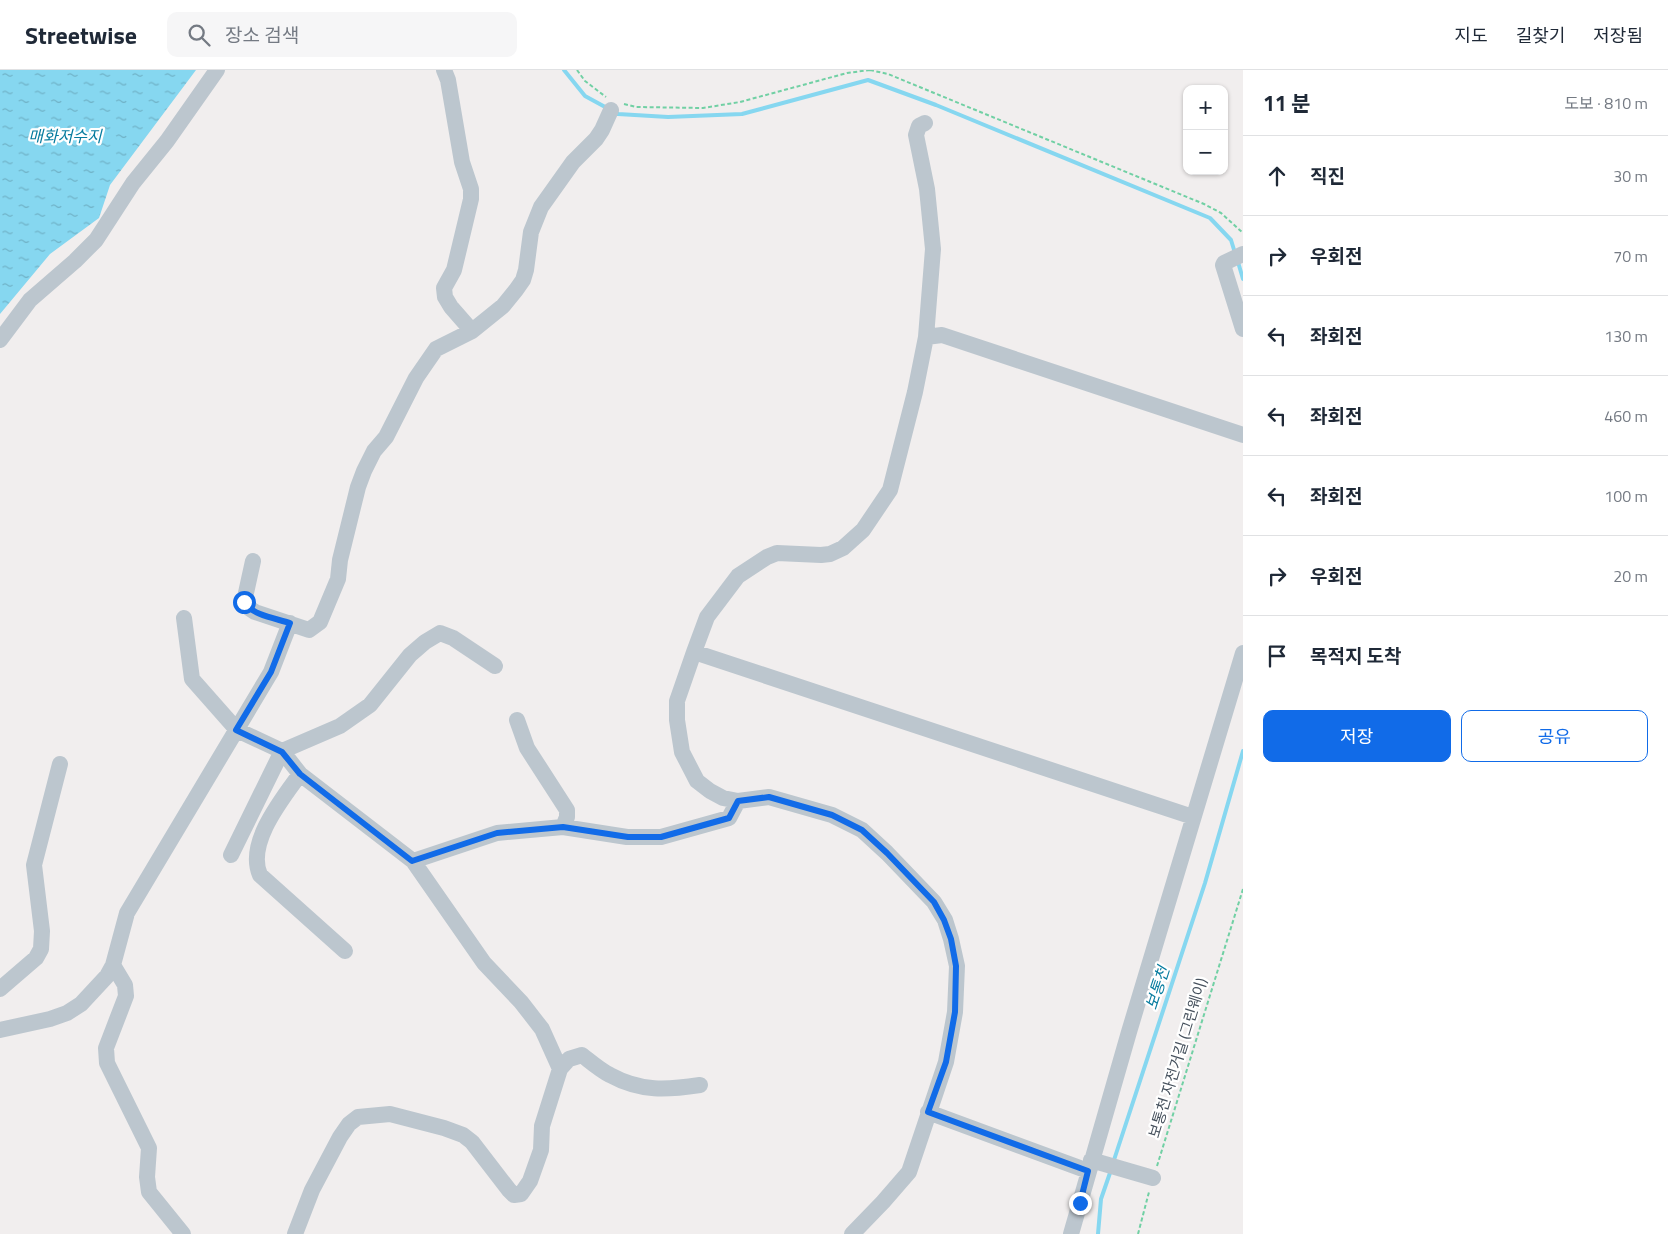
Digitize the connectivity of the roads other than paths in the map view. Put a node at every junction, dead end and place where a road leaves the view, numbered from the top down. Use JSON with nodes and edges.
{"nodes":[{"id":1,"x":217,"y":70,"type":"edge"},
{"id":2,"x":444,"y":70,"type":"edge"},
{"id":3,"x":613,"y":104,"type":"road end"},
{"id":4,"x":925,"y":124,"type":"dead end"},
{"id":5,"x":1238,"y":256,"type":"edge"},
{"id":6,"x":1243,"y":329,"type":"edge"},
{"id":7,"x":472,"y":331,"type":"junction"},
{"id":8,"x":926,"y":337,"type":"junction"},
{"id":9,"x":0,"y":340,"type":"edge"},
{"id":10,"x":1243,"y":435,"type":"edge"},
{"id":11,"x":253,"y":560,"type":"dead end"},
{"id":12,"x":184,"y":618,"type":"dead end"},
{"id":13,"x":290,"y":623,"type":"junction"},
{"id":14,"x":694,"y":652,"type":"junction"},
{"id":15,"x":1243,"y":653,"type":"edge"},
{"id":16,"x":494,"y":666,"type":"dead end"},
{"id":17,"x":517,"y":720,"type":"dead end"},
{"id":18,"x":236,"y":730,"type":"junction"},
{"id":19,"x":282,"y":752,"type":"junction"},
{"id":20,"x":60,"y":764,"type":"dead end"},
{"id":21,"x":300,"y":774,"type":"junction"},
{"id":22,"x":738,"y":801,"type":"junction"},
{"id":23,"x":1194,"y":817,"type":"junction"},
{"id":24,"x":563,"y":827,"type":"junction"},
{"id":25,"x":231,"y":855,"type":"dead end"},
{"id":26,"x":412,"y":861,"type":"junction"},
{"id":27,"x":345,"y":951,"type":"dead end"},
{"id":28,"x":113,"y":965,"type":"junction"},
{"id":29,"x":0,"y":988,"type":"edge"},
{"id":30,"x":0,"y":1030,"type":"edge"},
{"id":31,"x":560,"y":1068,"type":"junction"},
{"id":32,"x":700,"y":1085,"type":"dead end"},
{"id":33,"x":928,"y":1112,"type":"junction"},
{"id":34,"x":1101,"y":1166,"type":"junction"},
{"id":35,"x":1153,"y":1178,"type":"road end"},
{"id":36,"x":183,"y":1234,"type":"edge"},
{"id":37,"x":295,"y":1234,"type":"edge"},
{"id":38,"x":852,"y":1234,"type":"edge"},
{"id":39,"x":1071,"y":1234,"type":"edge"}],
"edges":[{"from":1,"to":9,"type":"lane"},
{"from":2,"to":7,"type":"lane"},
{"from":3,"to":7,"type":"lane"},
{"from":4,"to":8,"type":"lane"},
{"from":5,"to":6,"type":"lane"},
{"from":7,"to":13,"type":"lane"},
{"from":8,"to":10,"type":"lane"},
{"from":8,"to":14,"type":"lane"},
{"from":11,"to":13,"type":"lane"},
{"from":12,"to":18,"type":"lane"},
{"from":13,"to":18,"type":"lane"},
{"from":14,"to":22,"type":"lane"},
{"from":14,"to":23,"type":"lane"},
{"from":15,"to":23,"type":"lane"},
{"from":16,"to":19,"type":"lane"},
{"from":17,"to":24,"type":"lane"},
{"from":18,"to":19,"type":"lane"},
{"from":18,"to":28,"type":"lane"},
{"from":19,"to":21,"type":"lane"},
{"from":19,"to":25,"type":"lane"},
{"from":20,"to":29,"type":"lane"},
{"from":21,"to":26,"type":"lane"},
{"from":21,"to":27,"type":"lane"},
{"from":22,"to":24,"type":"lane"},
{"from":22,"to":33,"type":"lane"},
{"from":23,"to":34,"type":"lane"},
{"from":24,"to":26,"type":"lane"},
{"from":26,"to":31,"type":"lane"},
{"from":28,"to":30,"type":"lane"},
{"from":28,"to":36,"type":"lane"},
{"from":31,"to":32,"type":"lane"},
{"from":31,"to":37,"type":"lane"},
{"from":33,"to":34,"type":"lane"},
{"from":33,"to":38,"type":"lane"},
{"from":34,"to":35,"type":"lane"},
{"from":34,"to":39,"type":"lane"}]}
